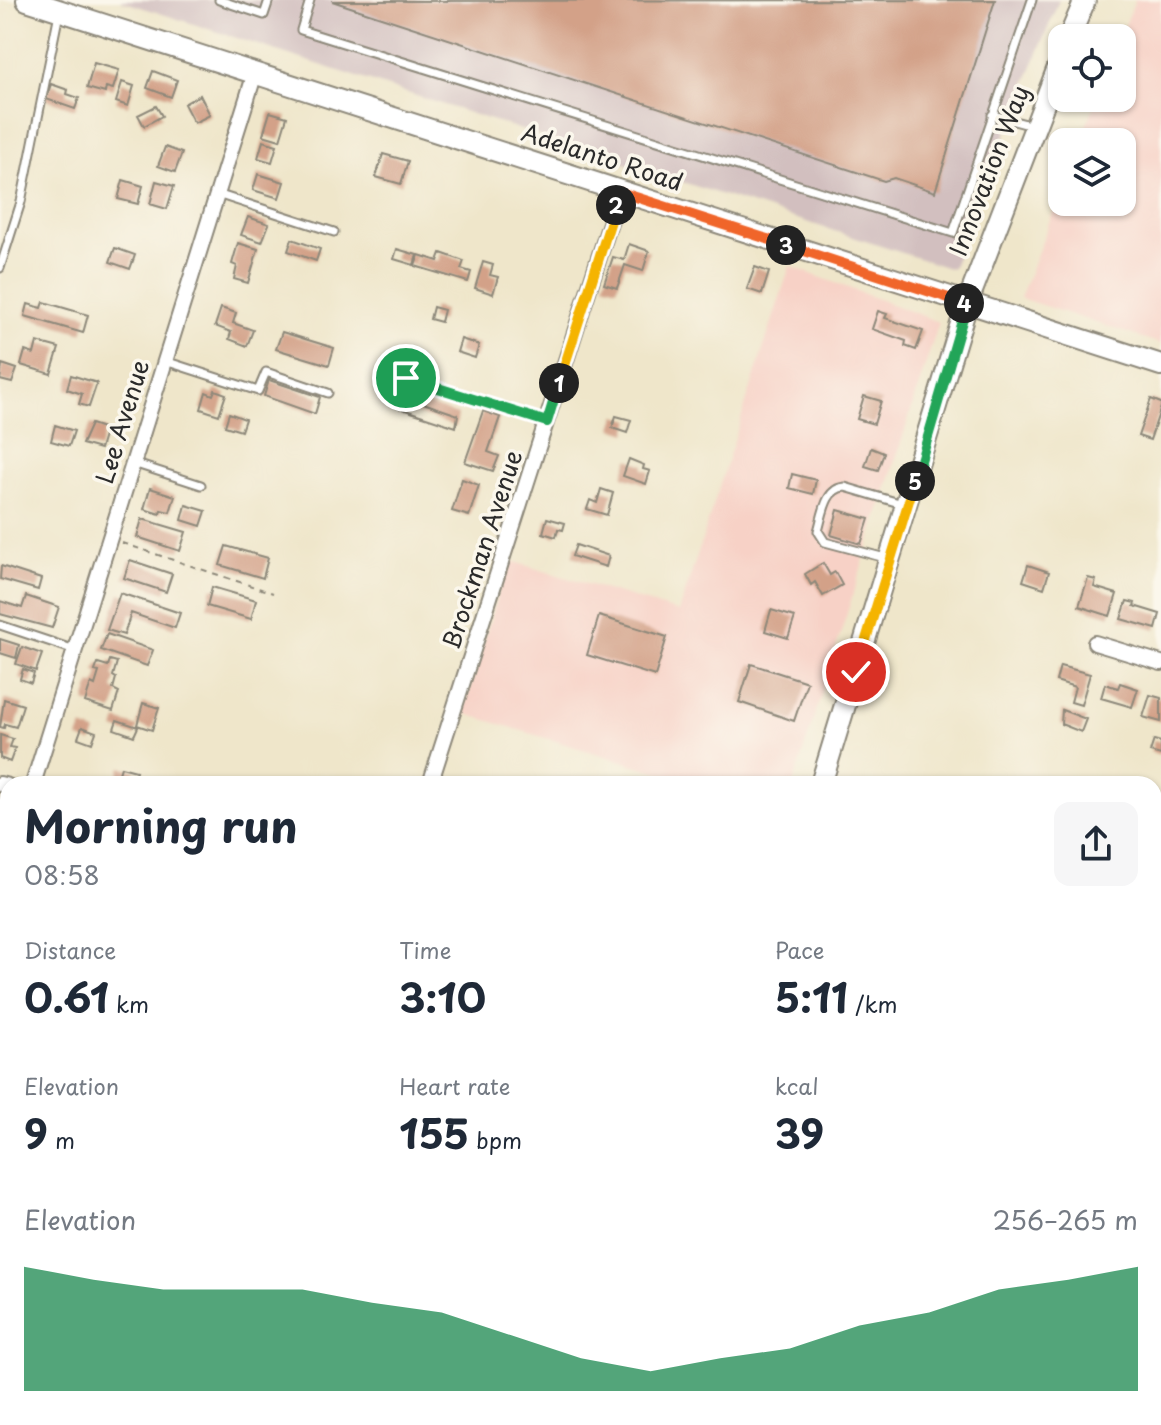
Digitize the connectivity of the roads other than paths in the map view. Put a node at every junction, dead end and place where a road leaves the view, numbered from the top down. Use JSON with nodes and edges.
{"nodes":[{"id":1,"x":27,"y":0,"type":"edge"},
{"id":2,"x":219,"y":0,"type":"edge"},
{"id":3,"x":269,"y":0,"type":"edge"},
{"id":4,"x":310,"y":0,"type":"edge"},
{"id":5,"x":1032,"y":0,"type":"edge"},
{"id":6,"x":1085,"y":0,"type":"edge"},
{"id":7,"x":60,"y":11,"type":"junction"},
{"id":8,"x":1075,"y":24,"type":"edge"},
{"id":9,"x":255,"y":73,"type":"junction"},
{"id":10,"x":1048,"y":93,"type":"edge"},
{"id":11,"x":992,"y":115,"type":"junction"},
{"id":12,"x":1035,"y":127,"type":"junction"},
{"id":13,"x":620,"y":192,"type":"junction"},
{"id":14,"x":217,"y":194,"type":"junction"},
{"id":15,"x":334,"y":232,"type":"dead end"},
{"id":16,"x":0,"y":268,"type":"edge"},
{"id":17,"x":967,"y":304,"type":"junction"},
{"id":18,"x":165,"y":361,"type":"junction"},
{"id":19,"x":1161,"y":365,"type":"edge"},
{"id":20,"x":328,"y":393,"type":"dead end"},
{"id":21,"x":133,"y":463,"type":"junction"},
{"id":22,"x":201,"y":485,"type":"dead end"},
{"id":23,"x":908,"y":505,"type":"junction"},
{"id":24,"x":891,"y":560,"type":"junction"},
{"id":25,"x":0,"y":625,"type":"edge"},
{"id":26,"x":1095,"y":643,"type":"dead end"},
{"id":27,"x":75,"y":650,"type":"junction"},
{"id":28,"x":1161,"y":663,"type":"edge"},
{"id":29,"x":36,"y":776,"type":"edge"},
{"id":30,"x":433,"y":776,"type":"edge"},
{"id":31,"x":824,"y":776,"type":"edge"}],
"edges":[{"from":1,"to":7,"type":"street","name":"Adelanto Road"},
{"from":2,"to":3,"type":"lane"},
{"from":4,"to":11,"type":"lane"},
{"from":5,"to":11,"type":"lane"},
{"from":6,"to":8,"type":"street"},
{"from":7,"to":9,"type":"street","name":"Adelanto Road"},
{"from":7,"to":16,"type":"lane"},
{"from":9,"to":13,"type":"street","name":"Adelanto Road"},
{"from":9,"to":14,"type":"street","name":"Lee Avenue"},
{"from":10,"to":12,"type":"street","name":"Innovation Way"},
{"from":11,"to":12,"type":"lane"},
{"from":12,"to":17,"type":"street","name":"Innovation Way"},
{"from":13,"to":17,"type":"street","name":"Adelanto Road"},
{"from":13,"to":30,"type":"street","name":"Brockman Avenue"},
{"from":14,"to":15,"type":"lane"},
{"from":14,"to":18,"type":"street","name":"Lee Avenue"},
{"from":17,"to":19,"type":"street","name":"Adelanto Road"},
{"from":17,"to":23,"type":"street","name":"Innovation Way"},
{"from":18,"to":20,"type":"lane"},
{"from":18,"to":21,"type":"street","name":"Lee Avenue"},
{"from":21,"to":22,"type":"lane"},
{"from":21,"to":27,"type":"street","name":"Lee Avenue"},
{"from":23,"to":24,"type":"street","name":"Innovation Way"},
{"from":23,"to":24,"type":"lane"},
{"from":24,"to":31,"type":"street","name":"Innovation Way"},
{"from":25,"to":27,"type":"lane"},
{"from":26,"to":28,"type":"street"},
{"from":27,"to":29,"type":"street","name":"Lee Avenue"}]}
